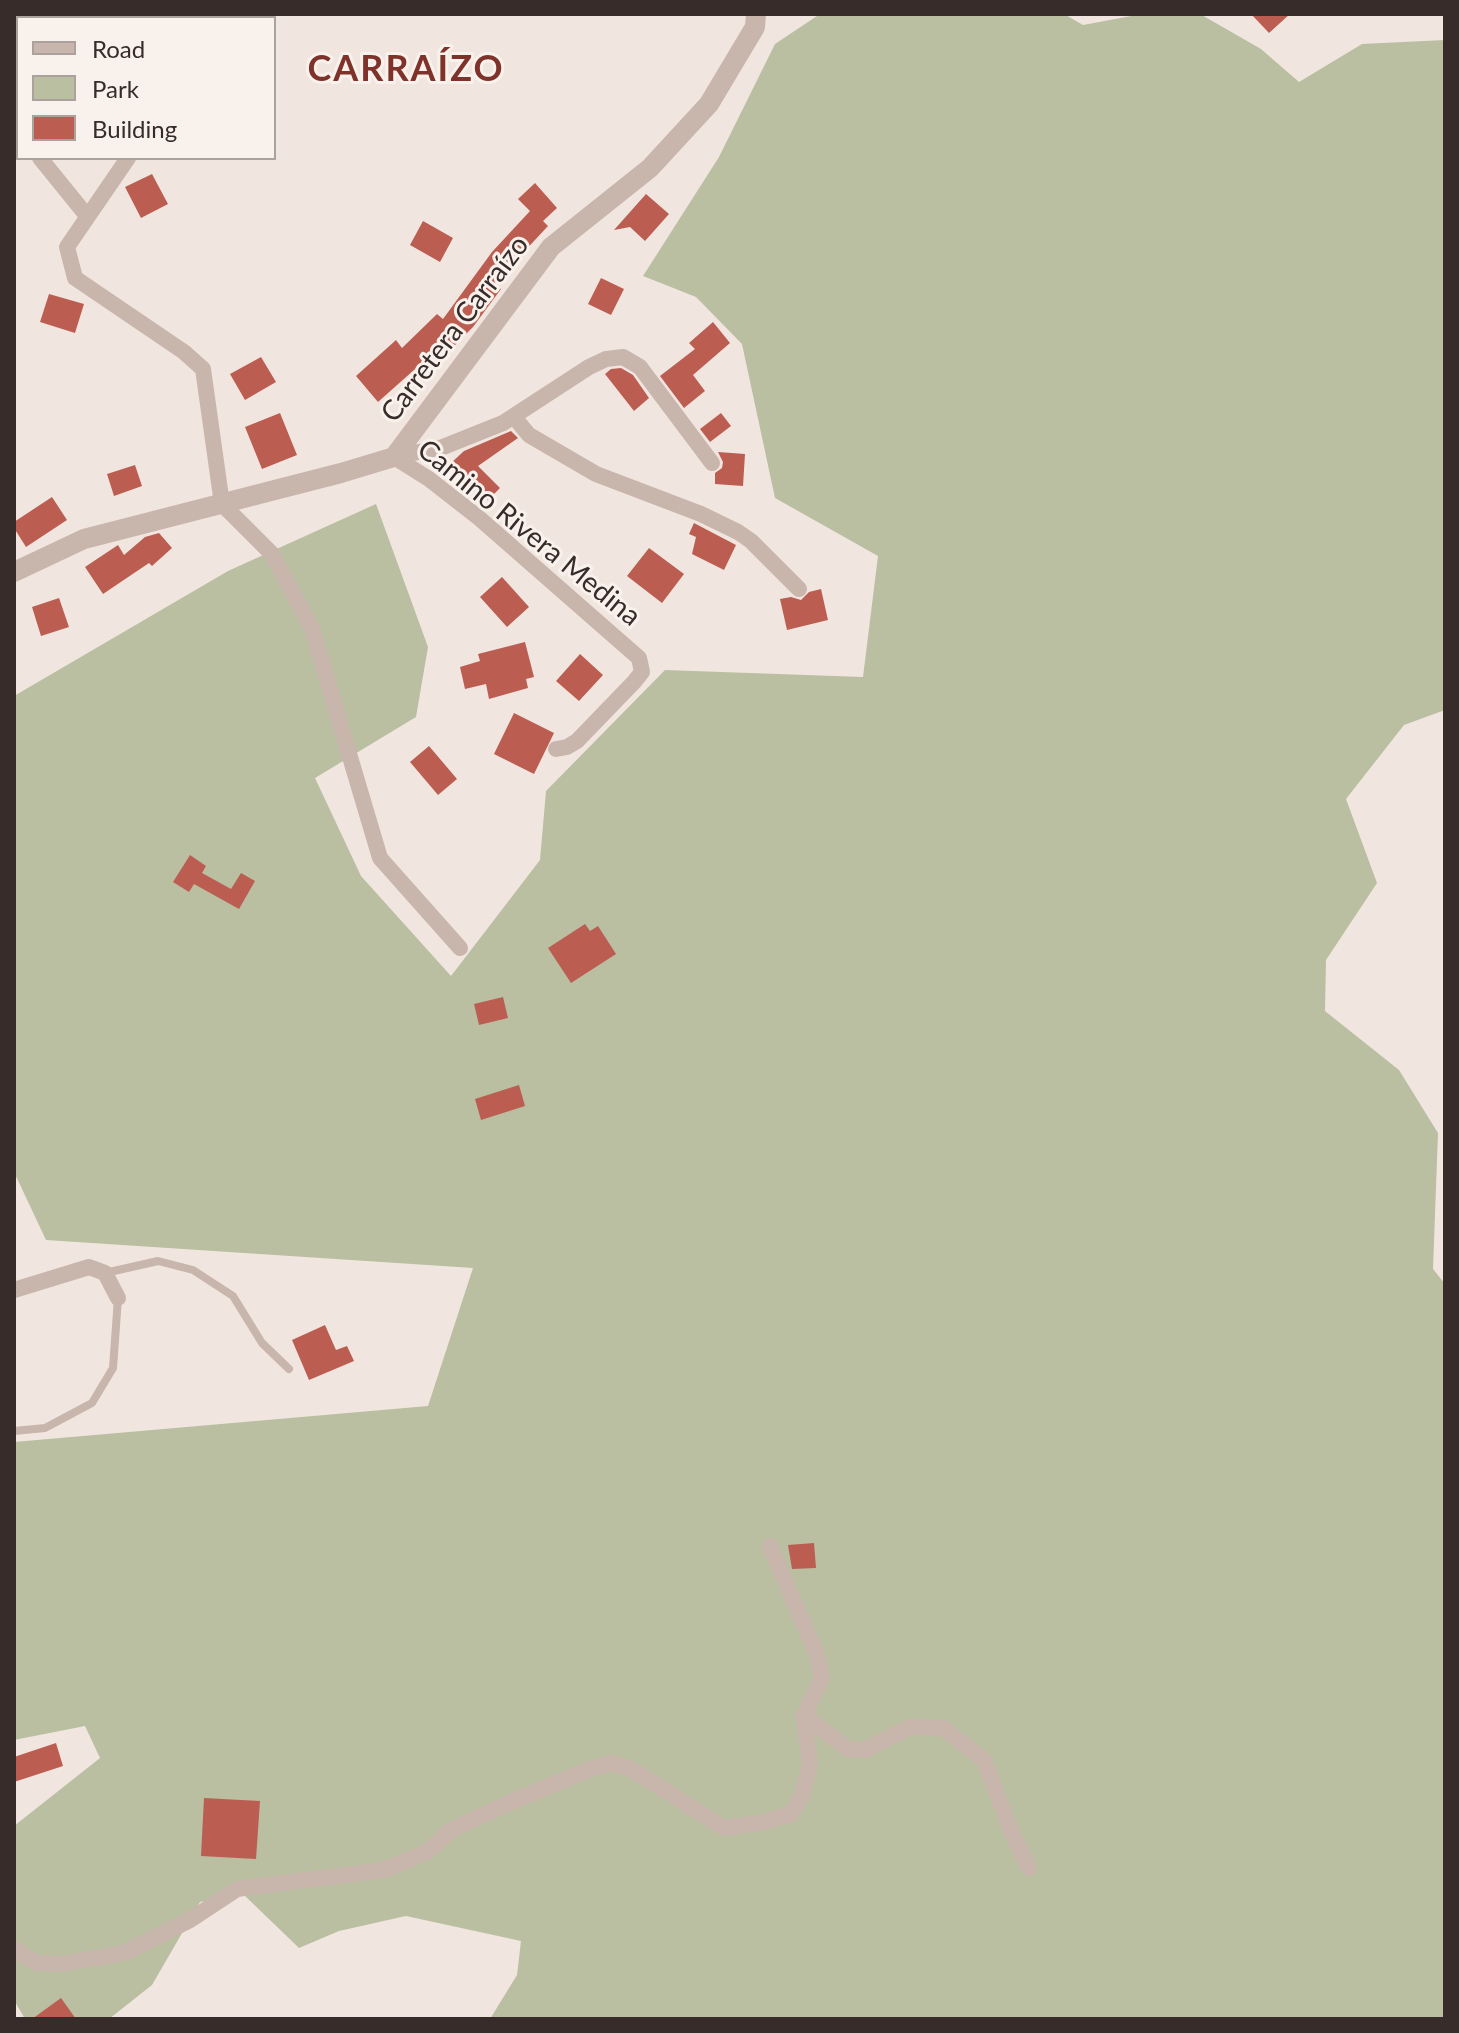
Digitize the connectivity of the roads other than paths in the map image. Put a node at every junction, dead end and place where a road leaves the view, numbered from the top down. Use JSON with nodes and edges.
{"nodes":[{"id":1,"x":756,"y":14,"type":"edge"},
{"id":2,"x":42,"y":160,"type":"edge"},
{"id":3,"x":127,"y":160,"type":"edge"},
{"id":4,"x":87,"y":216,"type":"junction"},
{"id":5,"x":514,"y":417,"type":"junction"},
{"id":6,"x":394,"y":457,"type":"junction"},
{"id":7,"x":712,"y":463,"type":"dead end"},
{"id":8,"x":222,"y":504,"type":"junction"},
{"id":9,"x":14,"y":572,"type":"edge"},
{"id":10,"x":799,"y":589,"type":"dead end"},
{"id":11,"x":556,"y":749,"type":"dead end"},
{"id":12,"x":460,"y":948,"type":"dead end"},
{"id":13,"x":105,"y":1273,"type":"junction"},
{"id":14,"x":14,"y":1290,"type":"edge"},
{"id":15,"x":118,"y":1298,"type":"joint"},
{"id":16,"x":289,"y":1369,"type":"dead end"},
{"id":17,"x":14,"y":1431,"type":"edge"},
{"id":18,"x":770,"y":1546,"type":"dead end"},
{"id":19,"x":804,"y":1716,"type":"junction"},
{"id":20,"x":1029,"y":1868,"type":"dead end"},
{"id":21,"x":14,"y":1949,"type":"edge"}],
"edges":[{"from":1,"to":6,"type":"street","name":"Carretera Carraízo"},
{"from":2,"to":4,"type":"street"},
{"from":3,"to":4,"type":"street"},
{"from":4,"to":8,"type":"street"},
{"from":5,"to":6,"type":"street"},
{"from":5,"to":7,"type":"street"},
{"from":5,"to":10,"type":"street"},
{"from":6,"to":8,"type":"street","name":"Carretera Carraízo"},
{"from":6,"to":11,"type":"street","name":"Camino Rivera Medina"},
{"from":8,"to":9,"type":"street","name":"Carretera Carraízo"},
{"from":8,"to":12,"type":"street"},
{"from":13,"to":14,"type":"street"},
{"from":13,"to":15,"type":"street"},
{"from":13,"to":16,"type":"lane"},
{"from":15,"to":17,"type":"lane"},
{"from":18,"to":19,"type":"street"},
{"from":19,"to":20,"type":"street"},
{"from":19,"to":21,"type":"street"}]}
